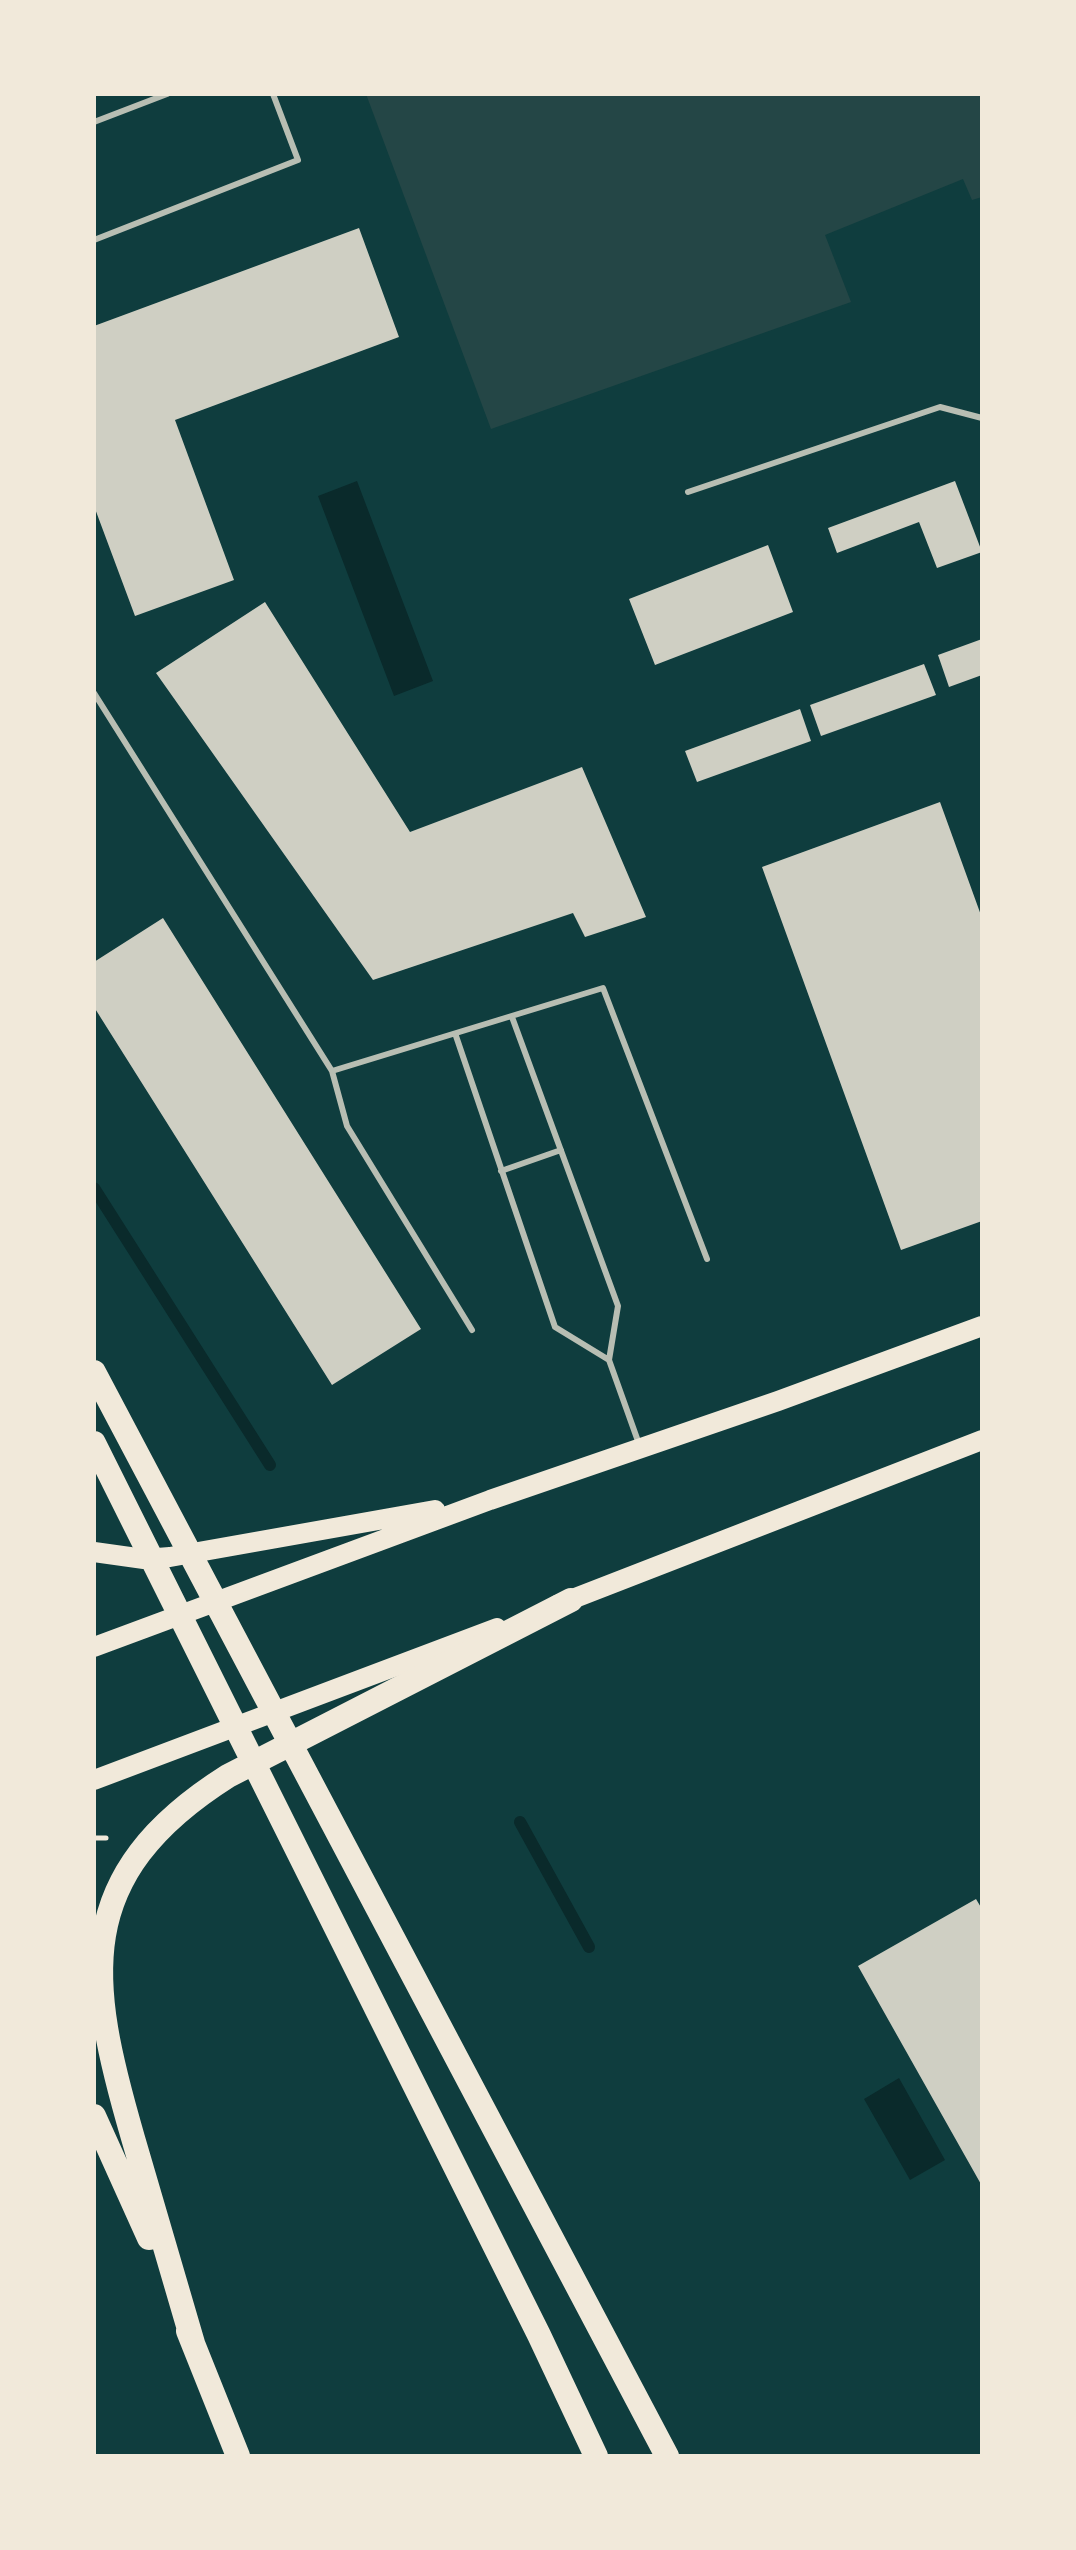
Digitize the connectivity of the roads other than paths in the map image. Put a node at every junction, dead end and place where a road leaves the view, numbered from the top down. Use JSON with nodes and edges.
{"nodes":[{"id":1,"x":167,"y":94,"type":"edge"},
{"id":2,"x":273,"y":94,"type":"edge"},
{"id":3,"x":94,"y":122,"type":"edge"},
{"id":4,"x":94,"y":240,"type":"edge"},
{"id":5,"x":982,"y":418,"type":"edge"},
{"id":6,"x":688,"y":492,"type":"dead end"},
{"id":7,"x":94,"y":693,"type":"edge"},
{"id":8,"x":512,"y":1017,"type":"junction"},
{"id":9,"x":456,"y":1036,"type":"junction"},
{"id":10,"x":332,"y":1071,"type":"junction"},
{"id":11,"x":561,"y":1150,"type":"junction"},
{"id":12,"x":501,"y":1171,"type":"junction"},
{"id":13,"x":707,"y":1259,"type":"dead end"},
{"id":14,"x":982,"y":1326,"type":"edge"},
{"id":15,"x":472,"y":1330,"type":"dead end"},
{"id":16,"x":609,"y":1360,"type":"junction"},
{"id":17,"x":94,"y":1372,"type":"edge"},
{"id":18,"x":982,"y":1440,"type":"edge"},
{"id":19,"x":94,"y":1443,"type":"edge"},
{"id":20,"x":641,"y":1448,"type":"junction"},
{"id":21,"x":490,"y":1500,"type":"junction"},
{"id":22,"x":94,"y":1552,"type":"edge"},
{"id":23,"x":571,"y":1600,"type":"junction"},
{"id":24,"x":94,"y":1647,"type":"edge"},
{"id":25,"x":94,"y":1780,"type":"edge"},
{"id":26,"x":94,"y":2116,"type":"edge"},
{"id":27,"x":193,"y":2343,"type":"junction"},
{"id":28,"x":238,"y":2456,"type":"edge"},
{"id":29,"x":596,"y":2456,"type":"edge"},
{"id":30,"x":667,"y":2456,"type":"edge"}],
"edges":[{"from":1,"to":3,"type":"lane"},
{"from":2,"to":4,"type":"lane"},
{"from":5,"to":6,"type":"lane"},
{"from":7,"to":10,"type":"lane"},
{"from":8,"to":9,"type":"lane"},
{"from":8,"to":11,"type":"lane"},
{"from":8,"to":13,"type":"lane"},
{"from":9,"to":10,"type":"lane"},
{"from":9,"to":12,"type":"lane"},
{"from":10,"to":15,"type":"lane"},
{"from":11,"to":12,"type":"lane"},
{"from":11,"to":16,"type":"lane"},
{"from":12,"to":16,"type":"lane"},
{"from":14,"to":20,"type":"main road"},
{"from":16,"to":20,"type":"lane"},
{"from":17,"to":30,"type":"highway"},
{"from":18,"to":23,"type":"main road"},
{"from":19,"to":29,"type":"highway"},
{"from":20,"to":21,"type":"main road"},
{"from":21,"to":22,"type":"main road"},
{"from":21,"to":24,"type":"main road"},
{"from":23,"to":25,"type":"main road"},
{"from":23,"to":27,"type":"highway"},
{"from":26,"to":27,"type":"highway"},
{"from":27,"to":28,"type":"highway"}]}
